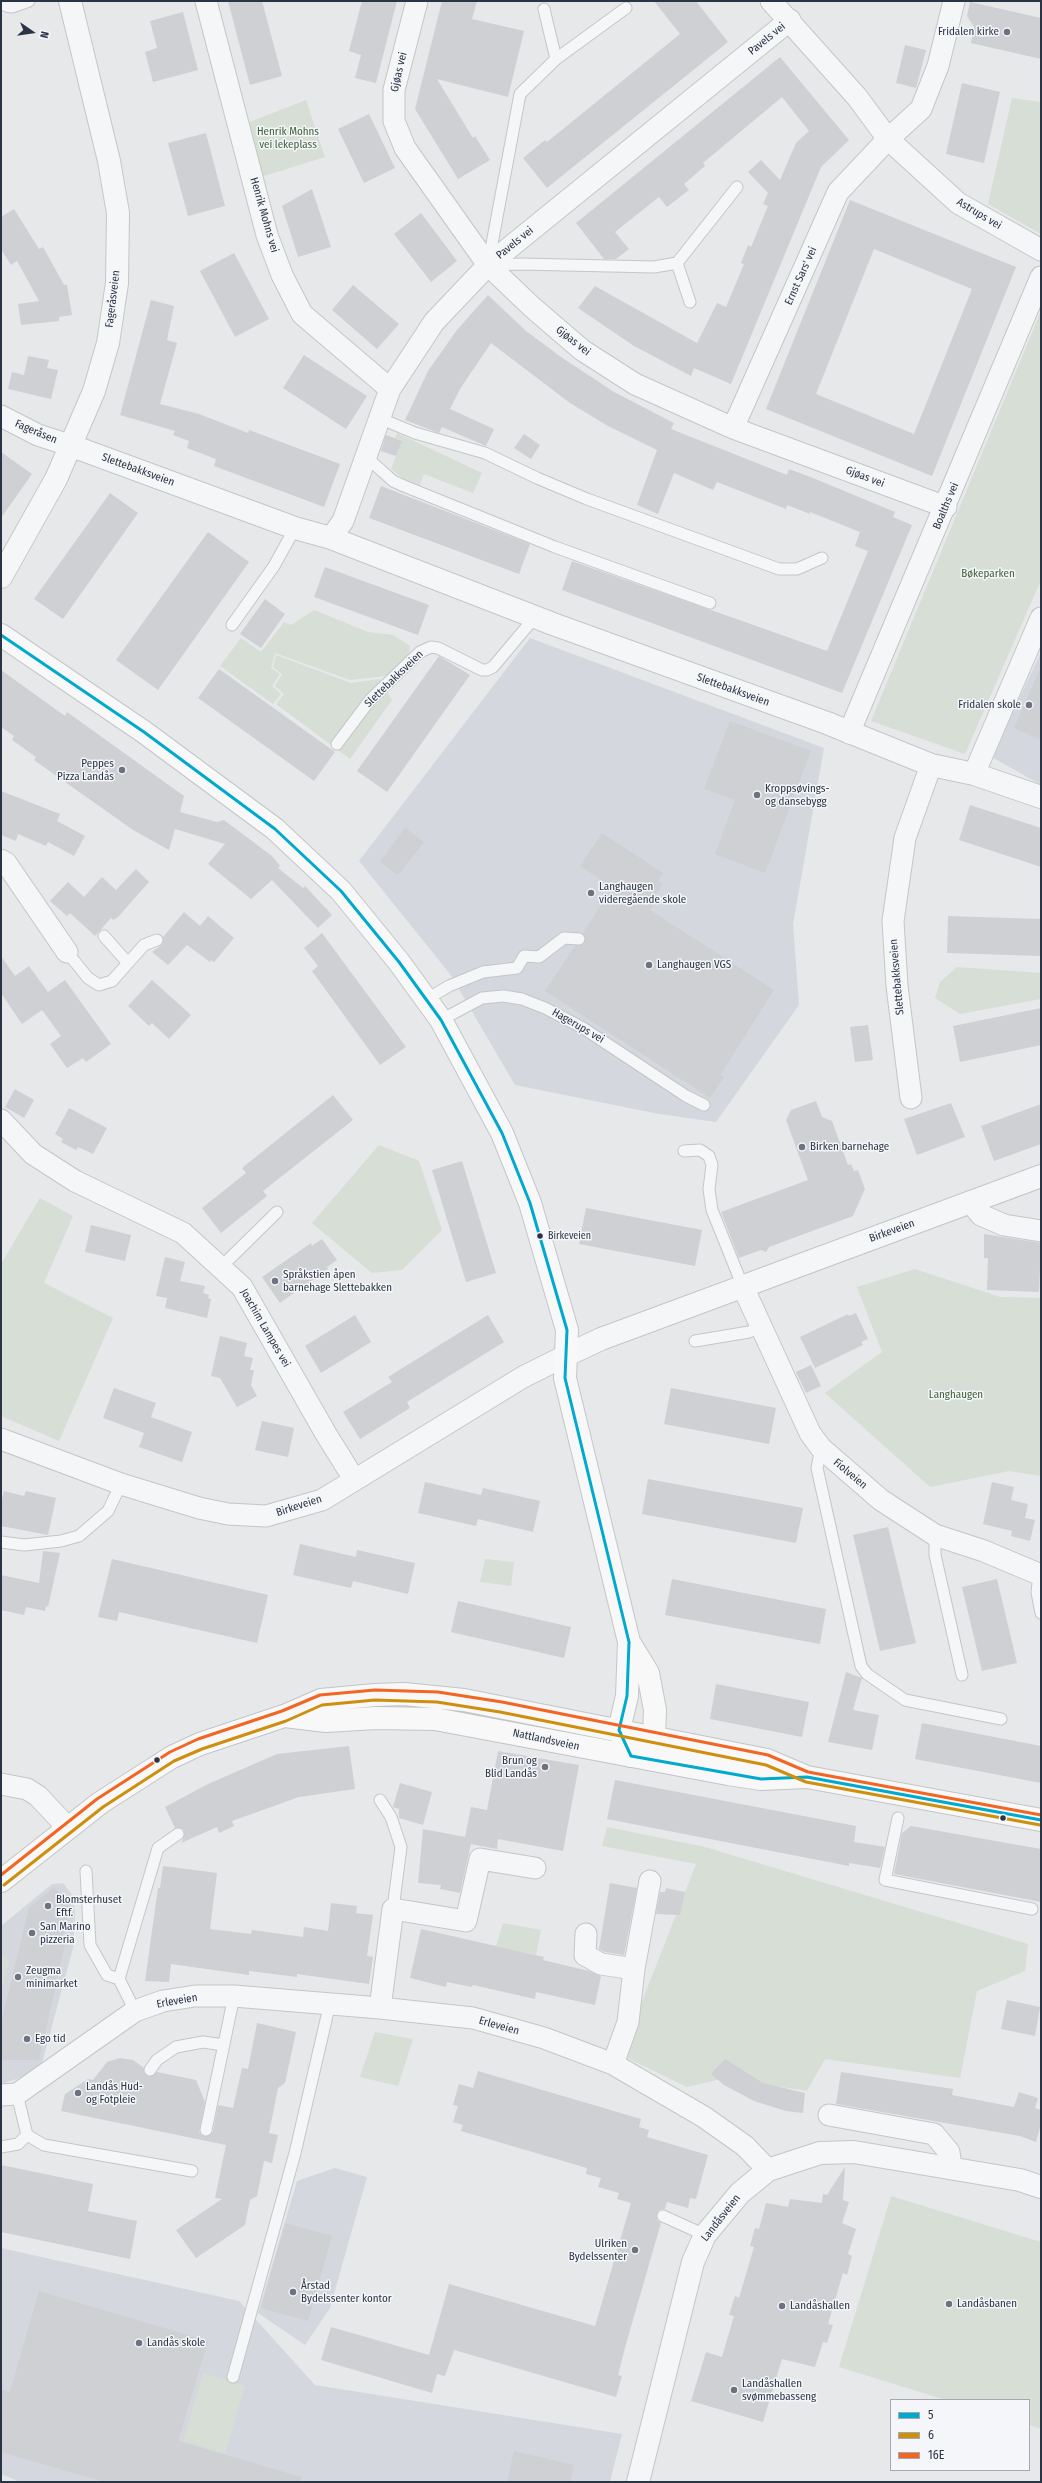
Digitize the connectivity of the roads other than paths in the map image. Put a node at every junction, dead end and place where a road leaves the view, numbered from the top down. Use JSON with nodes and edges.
{"nodes":[{"id":1,"x":29,"y":1,"type":"edge"},
{"id":2,"x":70,"y":1,"type":"edge"},
{"id":3,"x":206,"y":1,"type":"edge"},
{"id":4,"x":417,"y":1,"type":"edge"},
{"id":5,"x":771,"y":1,"type":"edge"},
{"id":6,"x":954,"y":1,"type":"edge"},
{"id":7,"x":1,"y":2,"type":"edge"},
{"id":8,"x":626,"y":8,"type":"dead end"},
{"id":9,"x":544,"y":9,"type":"dead end"},
{"id":10,"x":790,"y":20,"type":"junction"},
{"id":11,"x":556,"y":60,"type":"junction"},
{"id":12,"x":888,"y":138,"type":"junction"},
{"id":13,"x":737,"y":187,"type":"dead end"},
{"id":14,"x":1041,"y":250,"type":"edge"},
{"id":15,"x":677,"y":262,"type":"junction"},
{"id":16,"x":488,"y":265,"type":"junction"},
{"id":17,"x":1041,"y":277,"type":"edge"},
{"id":18,"x":690,"y":302,"type":"dead end"},
{"id":19,"x":390,"y":390,"type":"junction"},
{"id":20,"x":1,"y":416,"type":"edge"},
{"id":21,"x":379,"y":418,"type":"junction"},
{"id":22,"x":733,"y":428,"type":"junction"},
{"id":23,"x":72,"y":446,"type":"junction"},
{"id":24,"x":365,"y":456,"type":"junction"},
{"id":25,"x":946,"y":507,"type":"junction"},
{"id":26,"x":295,"y":528,"type":"junction"},
{"id":27,"x":331,"y":538,"type":"junction"},
{"id":28,"x":822,"y":558,"type":"dead end"},
{"id":29,"x":1,"y":577,"type":"edge"},
{"id":30,"x":710,"y":603,"type":"dead end"},
{"id":31,"x":535,"y":617,"type":"junction"},
{"id":32,"x":1041,"y":618,"type":"edge"},
{"id":33,"x":232,"y":626,"type":"dead end"},
{"id":34,"x":1,"y":635,"type":"edge"},
{"id":35,"x":849,"y":733,"type":"junction"},
{"id":36,"x":337,"y":744,"type":"dead end"},
{"id":37,"x":931,"y":765,"type":"junction"},
{"id":38,"x":974,"y":774,"type":"junction"},
{"id":39,"x":1041,"y":798,"type":"edge"},
{"id":40,"x":1,"y":860,"type":"edge"},
{"id":41,"x":104,"y":936,"type":"dead end"},
{"id":42,"x":579,"y":939,"type":"dead end"},
{"id":43,"x":157,"y":940,"type":"dead end"},
{"id":44,"x":67,"y":952,"type":"joint"},
{"id":45,"x":127,"y":962,"type":"junction"},
{"id":46,"x":427,"y":999,"type":"junction"},
{"id":47,"x":441,"y":1020,"type":"junction"},
{"id":48,"x":911,"y":1098,"type":"dead end"},
{"id":49,"x":704,"y":1105,"type":"dead end"},
{"id":50,"x":1,"y":1120,"type":"edge"},
{"id":51,"x":684,"y":1151,"type":"dead end"},
{"id":52,"x":1041,"y":1176,"type":"edge"},
{"id":53,"x":970,"y":1202,"type":"junction"},
{"id":54,"x":277,"y":1212,"type":"dead end"},
{"id":55,"x":1041,"y":1231,"type":"edge"},
{"id":56,"x":221,"y":1267,"type":"junction"},
{"id":57,"x":743,"y":1287,"type":"junction"},
{"id":58,"x":761,"y":1327,"type":"junction"},
{"id":59,"x":695,"y":1341,"type":"dead end"},
{"id":60,"x":567,"y":1355,"type":"junction"},
{"id":61,"x":1,"y":1439,"type":"edge"},
{"id":62,"x":821,"y":1448,"type":"junction"},
{"id":63,"x":354,"y":1479,"type":"junction"},
{"id":64,"x":120,"y":1484,"type":"junction"},
{"id":65,"x":935,"y":1535,"type":"junction"},
{"id":66,"x":1,"y":1542,"type":"edge"},
{"id":67,"x":1040,"y":1575,"type":"edge"},
{"id":68,"x":1041,"y":1612,"type":"edge"},
{"id":69,"x":630,"y":1642,"type":"junction"},
{"id":70,"x":962,"y":1675,"type":"dead end"},
{"id":71,"x":284,"y":1716,"type":"junction"},
{"id":72,"x":1001,"y":1719,"type":"dead end"},
{"id":73,"x":619,"y":1730,"type":"junction"},
{"id":74,"x":654,"y":1737,"type":"junction"},
{"id":75,"x":631,"y":1756,"type":"junction"},
{"id":76,"x":807,"y":1777,"type":"junction"},
{"id":77,"x":1,"y":1784,"type":"edge"},
{"id":78,"x":380,"y":1800,"type":"dead end"},
{"id":79,"x":898,"y":1818,"type":"dead end"},
{"id":80,"x":1041,"y":1820,"type":"edge"},
{"id":81,"x":68,"y":1828,"type":"junction"},
{"id":82,"x":178,"y":1834,"type":"dead end"},
{"id":83,"x":534,"y":1868,"type":"dead end"},
{"id":84,"x":86,"y":1871,"type":"dead end"},
{"id":85,"x":1,"y":1881,"type":"edge"},
{"id":86,"x":650,"y":1881,"type":"dead end"},
{"id":87,"x":393,"y":1909,"type":"junction"},
{"id":88,"x":1032,"y":1909,"type":"dead end"},
{"id":89,"x":586,"y":1934,"type":"dead end"},
{"id":90,"x":634,"y":1969,"type":"junction"},
{"id":91,"x":119,"y":1979,"type":"junction"},
{"id":92,"x":234,"y":1996,"type":"junction"},
{"id":93,"x":330,"y":2003,"type":"junction"},
{"id":94,"x":380,"y":2008,"type":"junction"},
{"id":95,"x":135,"y":2011,"type":"junction"},
{"id":96,"x":224,"y":2045,"type":"junction"},
{"id":97,"x":612,"y":2064,"type":"junction"},
{"id":98,"x":150,"y":2070,"type":"dead end"},
{"id":99,"x":9,"y":2095,"type":"edge"},
{"id":100,"x":829,"y":2115,"type":"dead end"},
{"id":101,"x":206,"y":2130,"type":"dead end"},
{"id":102,"x":27,"y":2135,"type":"junction"},
{"id":103,"x":1,"y":2147,"type":"edge"},
{"id":104,"x":951,"y":2168,"type":"junction"},
{"id":105,"x":768,"y":2170,"type":"junction"},
{"id":106,"x":192,"y":2171,"type":"dead end"},
{"id":107,"x":1041,"y":2187,"type":"edge"},
{"id":108,"x":663,"y":2216,"type":"dead end"},
{"id":109,"x":705,"y":2235,"type":"junction"},
{"id":110,"x":233,"y":2377,"type":"dead end"},
{"id":111,"x":638,"y":2482,"type":"edge"}],
"edges":[{"from":1,"to":7,"type":"lane"},
{"from":2,"to":23,"type":"street","name":"Fageråsveien"},
{"from":3,"to":19,"type":"street","name":"Henrik Mohns vei"},
{"from":4,"to":16,"type":"street","name":"Gjøas vei"},
{"from":5,"to":10,"type":"street","name":"Astrups vei"},
{"from":6,"to":12,"type":"street"},
{"from":8,"to":11,"type":"lane"},
{"from":9,"to":11,"type":"lane"},
{"from":10,"to":12,"type":"street","name":"Astrups vei"},
{"from":10,"to":16,"type":"street","name":"Pavels vei"},
{"from":11,"to":16,"type":"lane"},
{"from":12,"to":14,"type":"street","name":"Astrups vei"},
{"from":12,"to":22,"type":"street","name":"Ernst Sars' vei"},
{"from":13,"to":15,"type":"lane"},
{"from":15,"to":16,"type":"lane"},
{"from":15,"to":18,"type":"lane"},
{"from":16,"to":19,"type":"street","name":"Pavels vei"},
{"from":16,"to":22,"type":"street","name":"Gjøas vei"},
{"from":17,"to":25,"type":"street","name":"Boalths vei"},
{"from":19,"to":21,"type":"street","name":"Pavels vei"},
{"from":20,"to":23,"type":"street","name":"Fageråsen"},
{"from":21,"to":24,"type":"street","name":"Pavels vei"},
{"from":21,"to":28,"type":"lane"},
{"from":22,"to":25,"type":"street","name":"Gjøas vei"},
{"from":23,"to":26,"type":"street","name":"Slettebakksveien"},
{"from":23,"to":29,"type":"street","name":"Fageråsveien"},
{"from":24,"to":27,"type":"street","name":"Pavels vei"},
{"from":24,"to":30,"type":"lane"},
{"from":25,"to":35,"type":"street","name":"Boalths vei"},
{"from":26,"to":27,"type":"street","name":"Slettebakksveien"},
{"from":26,"to":33,"type":"lane"},
{"from":27,"to":31,"type":"street","name":"Slettebakksveien"},
{"from":31,"to":35,"type":"street","name":"Slettebakksveien"},
{"from":31,"to":36,"type":"lane","name":"Slettebakksveien"},
{"from":32,"to":38,"type":"street"},
{"from":34,"to":46,"type":"main road"},
{"from":35,"to":37,"type":"street","name":"Slettebakksveien"},
{"from":37,"to":38,"type":"street","name":"Slettebakksveien"},
{"from":37,"to":48,"type":"street","name":"Slettebakksveien"},
{"from":38,"to":39,"type":"street","name":"Slettebakksveien"},
{"from":40,"to":44,"type":"street"},
{"from":41,"to":45,"type":"lane"},
{"from":42,"to":46,"type":"lane"},
{"from":43,"to":45,"type":"lane"},
{"from":44,"to":45,"type":"lane"},
{"from":46,"to":47,"type":"main road"},
{"from":47,"to":49,"type":"lane","name":"Hagerups vei"},
{"from":47,"to":60,"type":"main road"},
{"from":50,"to":56,"type":"street","name":"Joachim Lampes vei"},
{"from":51,"to":57,"type":"lane"},
{"from":52,"to":53,"type":"street","name":"Birkeveien"},
{"from":53,"to":55,"type":"street"},
{"from":53,"to":57,"type":"street","name":"Birkeveien"},
{"from":54,"to":56,"type":"lane"},
{"from":56,"to":63,"type":"street","name":"Joachim Lampes vei"},
{"from":57,"to":58,"type":"street","name":"Fiolveien"},
{"from":57,"to":60,"type":"street","name":"Birkeveien"},
{"from":58,"to":59,"type":"lane"},
{"from":58,"to":62,"type":"street","name":"Fiolveien"},
{"from":60,"to":63,"type":"street","name":"Birkeveien"},
{"from":60,"to":69,"type":"main road"},
{"from":61,"to":64,"type":"street","name":"Birkeveien"},
{"from":62,"to":65,"type":"street","name":"Fiolveien"},
{"from":62,"to":72,"type":"lane"},
{"from":63,"to":64,"type":"street","name":"Birkeveien"},
{"from":64,"to":66,"type":"lane"},
{"from":65,"to":67,"type":"street","name":"Fiolveien"},
{"from":65,"to":70,"type":"lane"},
{"from":67,"to":68,"type":"lane"},
{"from":69,"to":73,"type":"main road"},
{"from":69,"to":74,"type":"main road"},
{"from":71,"to":73,"type":"main road","name":"Nattlandsveien"},
{"from":71,"to":75,"type":"main road","name":"Nattlandsveien"},
{"from":71,"to":81,"type":"main road","name":"Nattlandsveien"},
{"from":73,"to":74,"type":"main road","name":"Nattlandsveien"},
{"from":73,"to":75,"type":"main road"},
{"from":74,"to":75,"type":"main road"},
{"from":74,"to":76,"type":"main road","name":"Nattlandsveien"},
{"from":75,"to":76,"type":"main road","name":"Nattlandsveien"},
{"from":76,"to":80,"type":"main road","name":"Nattlandsveien"},
{"from":77,"to":81,"type":"street"},
{"from":78,"to":87,"type":"lane"},
{"from":79,"to":88,"type":"lane"},
{"from":81,"to":85,"type":"main road","name":"Nattlandsveien"},
{"from":82,"to":91,"type":"lane"},
{"from":83,"to":87,"type":"street"},
{"from":84,"to":91,"type":"lane"},
{"from":86,"to":90,"type":"street"},
{"from":87,"to":94,"type":"street"},
{"from":89,"to":90,"type":"street"},
{"from":90,"to":97,"type":"street"},
{"from":91,"to":95,"type":"lane"},
{"from":92,"to":93,"type":"street","name":"Erleveien"},
{"from":92,"to":95,"type":"street","name":"Erleveien"},
{"from":92,"to":96,"type":"lane"},
{"from":93,"to":94,"type":"street","name":"Erleveien"},
{"from":93,"to":110,"type":"lane"},
{"from":94,"to":97,"type":"street","name":"Erleveien"},
{"from":95,"to":99,"type":"street","name":"Erleveien"},
{"from":96,"to":98,"type":"lane"},
{"from":96,"to":101,"type":"lane"},
{"from":97,"to":105,"type":"street","name":"Erleveien"},
{"from":99,"to":102,"type":"lane"},
{"from":100,"to":104,"type":"street"},
{"from":102,"to":103,"type":"lane"},
{"from":102,"to":106,"type":"lane"},
{"from":104,"to":105,"type":"street","name":"Landåsveien"},
{"from":104,"to":107,"type":"street","name":"Landåsveien"},
{"from":105,"to":109,"type":"street","name":"Landåsveien"},
{"from":108,"to":109,"type":"lane"},
{"from":109,"to":111,"type":"street","name":"Landåsveien"}]}
